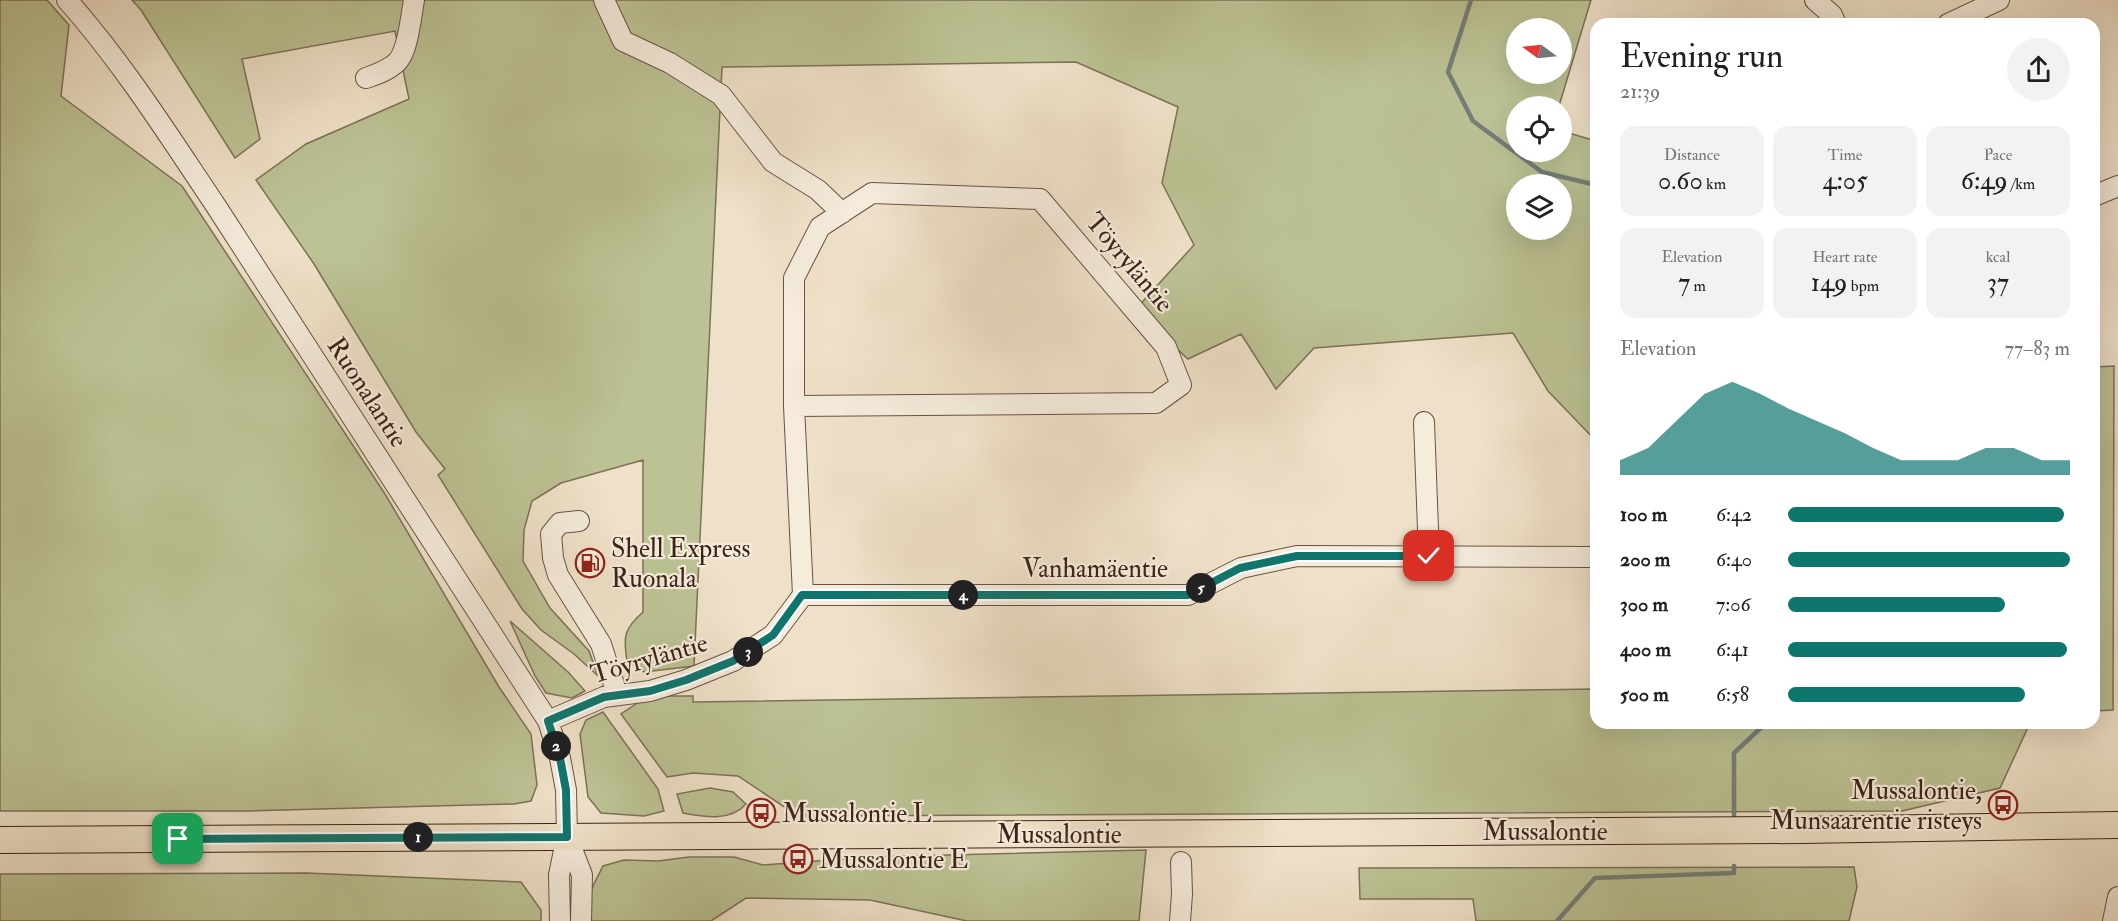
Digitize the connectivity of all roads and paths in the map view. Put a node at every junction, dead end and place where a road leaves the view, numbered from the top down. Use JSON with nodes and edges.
{"nodes":[{"id":1,"x":67,"y":0,"type":"edge"},
{"id":2,"x":414,"y":0,"type":"edge"},
{"id":3,"x":604,"y":0,"type":"edge"},
{"id":4,"x":1815,"y":0,"type":"edge"},
{"id":5,"x":1999,"y":0,"type":"edge"},
{"id":6,"x":1833,"y":18,"type":"edge"},
{"id":7,"x":1961,"y":18,"type":"edge"},
{"id":8,"x":366,"y":78,"type":"dead end"},
{"id":9,"x":2118,"y":186,"type":"edge"},
{"id":10,"x":2100,"y":194,"type":"edge"},
{"id":11,"x":842,"y":213,"type":"junction"},
{"id":12,"x":794,"y":406,"type":"junction"},
{"id":13,"x":1424,"y":422,"type":"dead end"},
{"id":14,"x":579,"y":521,"type":"dead end"},
{"id":15,"x":1429,"y":556,"type":"junction"},
{"id":16,"x":1590,"y":556,"type":"edge"},
{"id":17,"x":802,"y":595,"type":"junction"},
{"id":18,"x":617,"y":694,"type":"junction"},
{"id":19,"x":548,"y":721,"type":"junction"},
{"id":20,"x":2118,"y":825,"type":"edge"},
{"id":21,"x":567,"y":837,"type":"junction"},
{"id":22,"x":0,"y":840,"type":"edge"},
{"id":23,"x":1181,"y":862,"type":"dead end"},
{"id":24,"x":2118,"y":897,"type":"edge"},
{"id":25,"x":560,"y":921,"type":"edge"},
{"id":26,"x":581,"y":921,"type":"edge"},
{"id":27,"x":1180,"y":921,"type":"edge"},
{"id":28,"x":2113,"y":921,"type":"edge"}],
"edges":[{"from":1,"to":19,"type":"street","name":"Ruonalantie"},
{"from":2,"to":8,"type":"street"},
{"from":3,"to":11,"type":"street"},
{"from":4,"to":6,"type":"street"},
{"from":5,"to":7,"type":"street"},
{"from":9,"to":10,"type":"street"},
{"from":11,"to":12,"type":"street","name":"Töyryläntie"},
{"from":11,"to":12,"type":"street","name":"Töyryläntie"},
{"from":12,"to":17,"type":"street","name":"Töyryläntie"},
{"from":13,"to":15,"type":"street"},
{"from":14,"to":18,"type":"street"},
{"from":15,"to":16,"type":"street","name":"Vanhamäentie"},
{"from":15,"to":17,"type":"street","name":"Vanhamäentie"},
{"from":17,"to":18,"type":"street","name":"Töyryläntie"},
{"from":18,"to":19,"type":"street","name":"Töyryläntie"},
{"from":19,"to":21,"type":"street","name":"Ruonalantie"},
{"from":20,"to":21,"type":"main road","name":"Mussalontie"},
{"from":21,"to":22,"type":"main road","name":"Mussalontie"},
{"from":21,"to":25,"type":"street"},
{"from":21,"to":26,"type":"street"},
{"from":23,"to":27,"type":"street"},
{"from":24,"to":28,"type":"street"}]}
